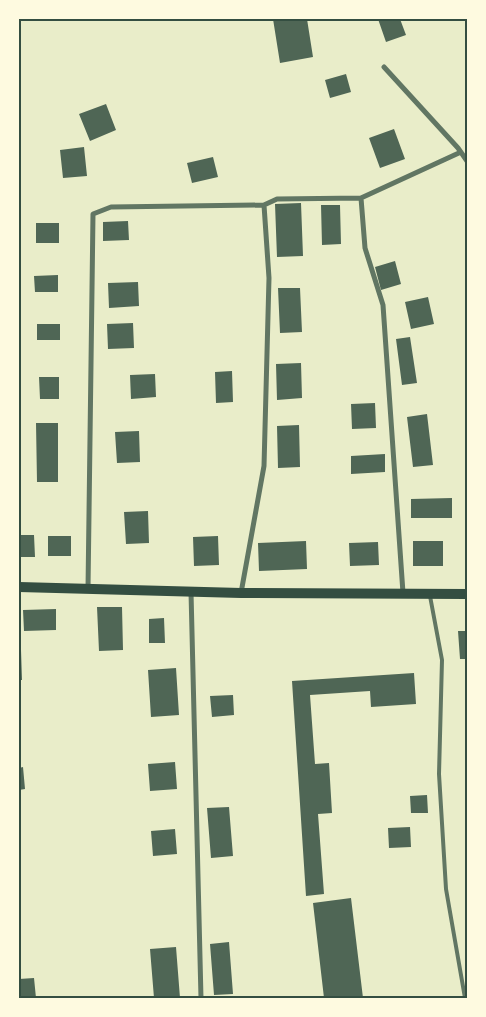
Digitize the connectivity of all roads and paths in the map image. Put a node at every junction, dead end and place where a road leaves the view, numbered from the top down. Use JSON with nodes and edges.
{"nodes":[{"id":1,"x":384,"y":67,"type":"dead end"},
{"id":2,"x":461,"y":152,"type":"junction"},
{"id":3,"x":467,"y":161,"type":"edge"},
{"id":4,"x":361,"y":198,"type":"junction"},
{"id":5,"x":264,"y":205,"type":"junction"},
{"id":6,"x":19,"y":587,"type":"edge"},
{"id":7,"x":88,"y":589,"type":"junction"},
{"id":8,"x":192,"y":592,"type":"junction"},
{"id":9,"x":241,"y":593,"type":"junction"},
{"id":10,"x":403,"y":593,"type":"junction"},
{"id":11,"x":429,"y":594,"type":"junction"},
{"id":12,"x":467,"y":594,"type":"edge"},
{"id":13,"x":201,"y":998,"type":"edge"},
{"id":14,"x":465,"y":998,"type":"edge"}],
"edges":[{"from":1,"to":2,"type":"street"},
{"from":2,"to":3,"type":"street"},
{"from":2,"to":4,"type":"street"},
{"from":4,"to":5,"type":"street"},
{"from":4,"to":10,"type":"street"},
{"from":5,"to":7,"type":"street"},
{"from":5,"to":9,"type":"street"},
{"from":6,"to":7,"type":"main road"},
{"from":7,"to":8,"type":"main road"},
{"from":8,"to":9,"type":"main road"},
{"from":8,"to":13,"type":"street"},
{"from":9,"to":10,"type":"main road"},
{"from":10,"to":11,"type":"main road"},
{"from":11,"to":12,"type":"main road"},
{"from":11,"to":14,"type":"lane"}]}
